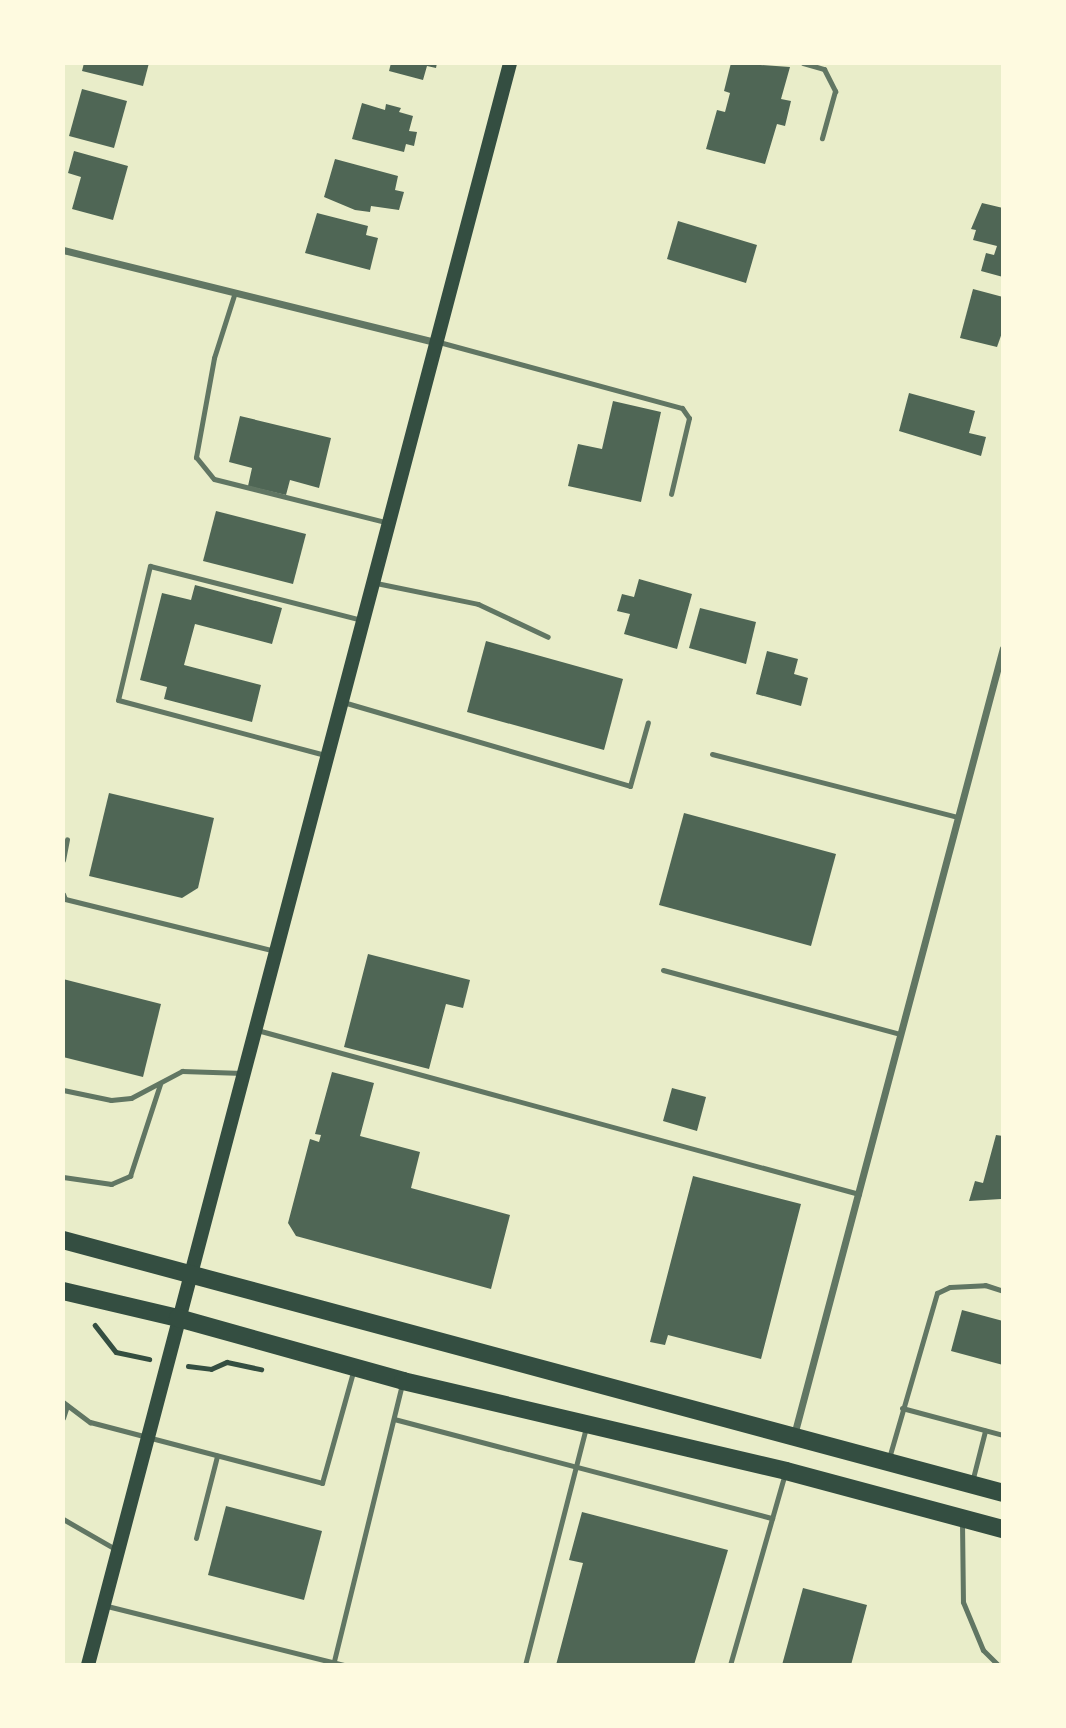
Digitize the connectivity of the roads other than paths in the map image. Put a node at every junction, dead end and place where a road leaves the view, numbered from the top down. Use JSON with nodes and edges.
{"nodes":[{"id":1,"x":510,"y":63,"type":"edge"},
{"id":2,"x":803,"y":63,"type":"edge"},
{"id":3,"x":822,"y":138,"type":"dead end"},
{"id":4,"x":63,"y":250,"type":"edge"},
{"id":5,"x":235,"y":292,"type":"junction"},
{"id":6,"x":436,"y":342,"type":"junction"},
{"id":7,"x":671,"y":494,"type":"dead end"},
{"id":8,"x":388,"y":523,"type":"junction"},
{"id":9,"x":373,"y":582,"type":"junction"},
{"id":10,"x":363,"y":621,"type":"junction"},
{"id":11,"x":548,"y":637,"type":"dead end"},
{"id":12,"x":1003,"y":648,"type":"edge"},
{"id":13,"x":343,"y":702,"type":"junction"},
{"id":14,"x":648,"y":722,"type":"dead end"},
{"id":15,"x":712,"y":754,"type":"dead end"},
{"id":16,"x":328,"y":755,"type":"junction"},
{"id":17,"x":958,"y":817,"type":"junction"},
{"id":18,"x":67,"y":839,"type":"dead end"},
{"id":19,"x":63,"y":860,"type":"edge"},
{"id":20,"x":63,"y":894,"type":"edge"},
{"id":21,"x":275,"y":951,"type":"junction"},
{"id":22,"x":663,"y":970,"type":"dead end"},
{"id":23,"x":255,"y":1030,"type":"junction"},
{"id":24,"x":901,"y":1034,"type":"junction"},
{"id":25,"x":243,"y":1073,"type":"junction"},
{"id":26,"x":160,"y":1084,"type":"junction"},
{"id":27,"x":63,"y":1090,"type":"edge"},
{"id":28,"x":63,"y":1177,"type":"edge"},
{"id":29,"x":859,"y":1194,"type":"junction"},
{"id":30,"x":63,"y":1240,"type":"edge"},
{"id":31,"x":190,"y":1274,"type":"junction"},
{"id":32,"x":63,"y":1291,"type":"edge"},
{"id":33,"x":1003,"y":1291,"type":"edge"},
{"id":34,"x":178,"y":1318,"type":"junction"},
{"id":35,"x":354,"y":1368,"type":"junction"},
{"id":36,"x":402,"y":1381,"type":"junction"},
{"id":37,"x":65,"y":1404,"type":"edge"},
{"id":38,"x":902,"y":1408,"type":"junction"},
{"id":39,"x":63,"y":1418,"type":"edge"},
{"id":40,"x":394,"y":1419,"type":"junction"},
{"id":41,"x":586,"y":1426,"type":"junction"},
{"id":42,"x":985,"y":1431,"type":"junction"},
{"id":43,"x":1003,"y":1435,"type":"edge"},
{"id":44,"x":146,"y":1437,"type":"junction"},
{"id":45,"x":793,"y":1437,"type":"junction"},
{"id":46,"x":217,"y":1456,"type":"junction"},
{"id":47,"x":888,"y":1461,"type":"junction"},
{"id":48,"x":576,"y":1466,"type":"junction"},
{"id":49,"x":786,"y":1471,"type":"junction"},
{"id":50,"x":971,"y":1485,"type":"junction"},
{"id":51,"x":1003,"y":1493,"type":"edge"},
{"id":52,"x":772,"y":1518,"type":"junction"},
{"id":53,"x":63,"y":1519,"type":"edge"},
{"id":54,"x":963,"y":1519,"type":"junction"},
{"id":55,"x":1003,"y":1529,"type":"edge"},
{"id":56,"x":196,"y":1538,"type":"dead end"},
{"id":57,"x":117,"y":1550,"type":"junction"},
{"id":58,"x":104,"y":1605,"type":"junction"},
{"id":59,"x":334,"y":1664,"type":"edge"},
{"id":60,"x":88,"y":1665,"type":"edge"},
{"id":61,"x":344,"y":1665,"type":"edge"},
{"id":62,"x":525,"y":1665,"type":"edge"},
{"id":63,"x":730,"y":1665,"type":"edge"},
{"id":64,"x":998,"y":1665,"type":"edge"}],
"edges":[{"from":1,"to":6,"type":"main road"},
{"from":2,"to":3,"type":"lane"},
{"from":4,"to":5,"type":"street"},
{"from":5,"to":6,"type":"street"},
{"from":5,"to":8,"type":"lane"},
{"from":6,"to":7,"type":"lane"},
{"from":6,"to":8,"type":"main road"},
{"from":8,"to":9,"type":"main road"},
{"from":9,"to":10,"type":"main road"},
{"from":9,"to":11,"type":"lane"},
{"from":10,"to":13,"type":"main road"},
{"from":10,"to":16,"type":"lane"},
{"from":12,"to":17,"type":"street"},
{"from":13,"to":14,"type":"lane"},
{"from":13,"to":16,"type":"main road"},
{"from":15,"to":17,"type":"lane"},
{"from":16,"to":21,"type":"main road"},
{"from":17,"to":24,"type":"street"},
{"from":18,"to":19,"type":"lane"},
{"from":20,"to":21,"type":"lane"},
{"from":21,"to":23,"type":"main road"},
{"from":22,"to":24,"type":"lane"},
{"from":23,"to":25,"type":"main road"},
{"from":23,"to":29,"type":"lane"},
{"from":24,"to":29,"type":"street"},
{"from":25,"to":26,"type":"lane"},
{"from":25,"to":31,"type":"main road"},
{"from":26,"to":27,"type":"lane"},
{"from":26,"to":28,"type":"lane"},
{"from":29,"to":45,"type":"street"},
{"from":30,"to":31,"type":"main road"},
{"from":31,"to":34,"type":"main road"},
{"from":31,"to":45,"type":"main road"},
{"from":32,"to":34,"type":"main road"},
{"from":33,"to":38,"type":"lane"},
{"from":34,"to":35,"type":"main road"},
{"from":34,"to":44,"type":"main road"},
{"from":35,"to":36,"type":"main road"},
{"from":35,"to":46,"type":"lane"},
{"from":36,"to":40,"type":"lane"},
{"from":36,"to":41,"type":"main road"},
{"from":37,"to":39,"type":"lane"},
{"from":37,"to":44,"type":"lane"},
{"from":38,"to":42,"type":"lane"},
{"from":38,"to":47,"type":"lane"},
{"from":40,"to":48,"type":"lane"},
{"from":40,"to":59,"type":"lane"},
{"from":41,"to":48,"type":"lane"},
{"from":41,"to":49,"type":"main road"},
{"from":42,"to":43,"type":"lane"},
{"from":42,"to":50,"type":"lane"},
{"from":44,"to":46,"type":"lane"},
{"from":44,"to":57,"type":"main road"},
{"from":45,"to":47,"type":"main road"},
{"from":46,"to":56,"type":"lane"},
{"from":47,"to":50,"type":"main road"},
{"from":48,"to":52,"type":"lane"},
{"from":48,"to":62,"type":"lane"},
{"from":49,"to":52,"type":"lane"},
{"from":49,"to":54,"type":"main road"},
{"from":50,"to":51,"type":"main road"},
{"from":52,"to":63,"type":"lane"},
{"from":53,"to":57,"type":"lane"},
{"from":54,"to":55,"type":"main road"},
{"from":54,"to":64,"type":"lane"},
{"from":57,"to":58,"type":"main road"},
{"from":58,"to":59,"type":"lane"},
{"from":58,"to":60,"type":"main road"},
{"from":59,"to":61,"type":"lane"}]}
